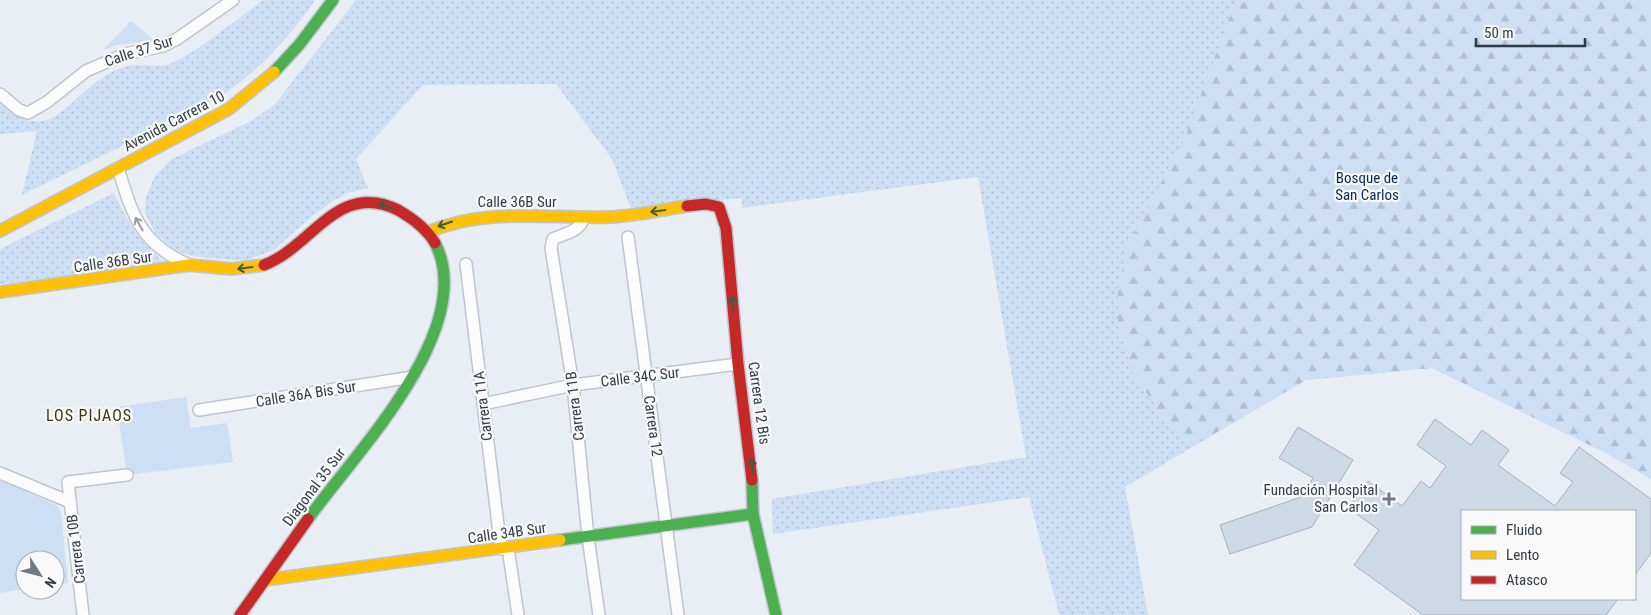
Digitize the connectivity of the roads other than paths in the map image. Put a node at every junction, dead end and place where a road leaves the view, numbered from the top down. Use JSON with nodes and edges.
{"nodes":[{"id":1,"x":233,"y":0,"type":"edge"},
{"id":2,"x":333,"y":0,"type":"edge"},
{"id":3,"x":0,"y":94,"type":"edge"},
{"id":4,"x":118,"y":168,"type":"junction"},
{"id":5,"x":706,"y":204,"type":"joint"},
{"id":6,"x":584,"y":217,"type":"junction"},
{"id":7,"x":0,"y":231,"type":"edge"},
{"id":8,"x":428,"y":232,"type":"junction"},
{"id":9,"x":628,"y":237,"type":"dead end"},
{"id":10,"x":466,"y":264,"type":"dead end"},
{"id":11,"x":189,"y":265,"type":"junction"},
{"id":12,"x":0,"y":292,"type":"edge"},
{"id":13,"x":738,"y":364,"type":"junction"},
{"id":14,"x":413,"y":377,"type":"junction"},
{"id":15,"x":646,"y":377,"type":"junction"},
{"id":16,"x":573,"y":385,"type":"junction"},
{"id":17,"x":483,"y":404,"type":"junction"},
{"id":18,"x":199,"y":410,"type":"dead end"},
{"id":19,"x":0,"y":473,"type":"edge"},
{"id":20,"x":127,"y":475,"type":"dead end"},
{"id":21,"x":70,"y":502,"type":"junction"},
{"id":22,"x":753,"y":514,"type":"junction"},
{"id":23,"x":666,"y":526,"type":"junction"},
{"id":24,"x":588,"y":537,"type":"junction"},
{"id":25,"x":504,"y":548,"type":"junction"},
{"id":26,"x":265,"y":580,"type":"junction"},
{"id":27,"x":84,"y":615,"type":"edge"},
{"id":28,"x":240,"y":615,"type":"edge"},
{"id":29,"x":518,"y":615,"type":"edge"},
{"id":30,"x":599,"y":615,"type":"edge"},
{"id":31,"x":678,"y":615,"type":"edge"},
{"id":32,"x":776,"y":615,"type":"edge"}],
"edges":[{"from":1,"to":3,"type":"street","name":"Calle 37 Sur"},
{"from":2,"to":4,"type":"street","name":"Avenida Carrera 10"},
{"from":4,"to":7,"type":"street","name":"Avenida Carrera 10"},
{"from":11,"to":4,"type":"street","one_way":true},
{"from":5,"to":6,"type":"street","name":"Calle 36B Sur","one_way":true},
{"from":13,"to":5,"type":"street","name":"Carrera 12 Bis","one_way":true},
{"from":6,"to":8,"type":"street","name":"Calle 36B Sur","one_way":true},
{"from":6,"to":16,"type":"street","name":"Carrera 11B"},
{"from":8,"to":11,"type":"street","name":"Calle 36B Sur","one_way":true},
{"from":8,"to":14,"type":"street","name":"Diagonal 35 Sur"},
{"from":9,"to":15,"type":"street","name":"Carrera 12"},
{"from":10,"to":17,"type":"street","name":"Carrera 11A"},
{"from":11,"to":12,"type":"street","name":"Calle 36B Sur"},
{"from":13,"to":15,"type":"street","name":"Calle 34C Sur"},
{"from":22,"to":13,"type":"street","name":"Carrera 12 Bis","one_way":true},
{"from":14,"to":18,"type":"street","name":"Calle 36A Bis Sur"},
{"from":14,"to":26,"type":"street","name":"Diagonal 35 Sur"},
{"from":15,"to":16,"type":"street","name":"Calle 34C Sur"},
{"from":15,"to":23,"type":"street","name":"Carrera 12"},
{"from":16,"to":17,"type":"street","name":"Calle 34C Sur"},
{"from":16,"to":24,"type":"street","name":"Carrera 11B"},
{"from":17,"to":25,"type":"street","name":"Carrera 11A"},
{"from":19,"to":21,"type":"street"},
{"from":20,"to":21,"type":"street","name":"Carrera 10B"},
{"from":21,"to":27,"type":"street","name":"Carrera 10B"},
{"from":22,"to":23,"type":"street","name":"Calle 34B Sur"},
{"from":22,"to":32,"type":"street","name":"Carrera 12 Bis"},
{"from":23,"to":24,"type":"street","name":"Calle 34B Sur"},
{"from":23,"to":31,"type":"street","name":"Carrera 12"},
{"from":24,"to":25,"type":"street","name":"Calle 34B Sur"},
{"from":24,"to":30,"type":"street","name":"Carrera 11B"},
{"from":25,"to":26,"type":"street","name":"Calle 34B Sur"},
{"from":25,"to":29,"type":"street","name":"Carrera 11A"},
{"from":26,"to":28,"type":"street","name":"Diagonal 35 Sur"}]}
